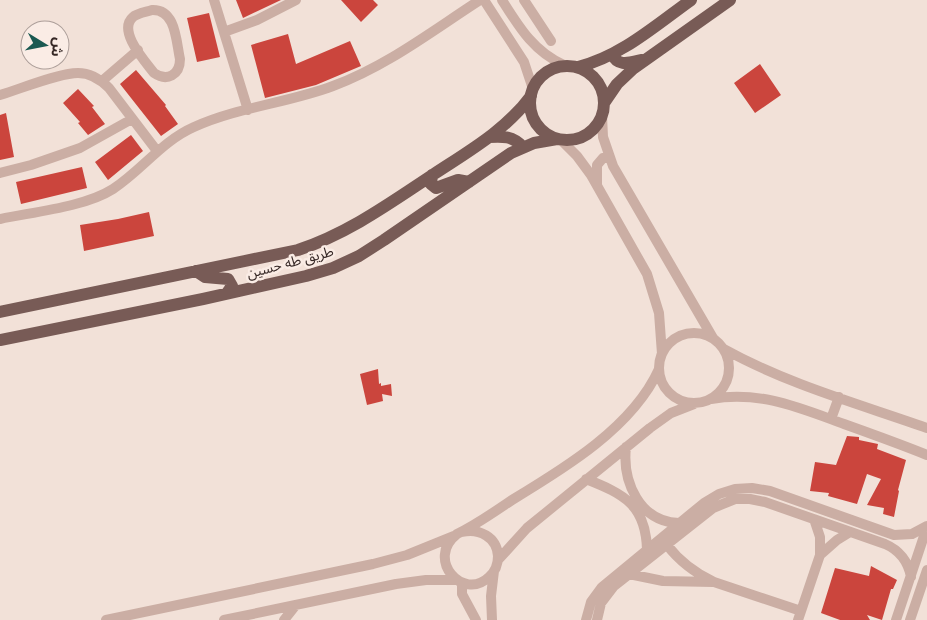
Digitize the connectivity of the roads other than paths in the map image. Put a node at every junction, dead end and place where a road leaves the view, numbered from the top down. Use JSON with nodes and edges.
{"nodes":[{"id":1,"x":214,"y":0,"type":"edge"},
{"id":2,"x":296,"y":0,"type":"edge"},
{"id":3,"x":480,"y":0,"type":"edge"},
{"id":4,"x":484,"y":0,"type":"edge"},
{"id":5,"x":502,"y":0,"type":"edge"},
{"id":6,"x":524,"y":0,"type":"edge"},
{"id":7,"x":691,"y":0,"type":"edge"},
{"id":8,"x":730,"y":0,"type":"edge"},
{"id":9,"x":520,"y":29,"type":"junction"},
{"id":10,"x":224,"y":32,"type":"junction"},
{"id":11,"x":508,"y":37,"type":"junction"},
{"id":12,"x":551,"y":41,"type":"dead end"},
{"id":13,"x":138,"y":50,"type":"junction"},
{"id":14,"x":612,"y":54,"type":"junction"},
{"id":15,"x":646,"y":59,"type":"junction"},
{"id":16,"x":564,"y":66,"type":"junction"},
{"id":17,"x":578,"y":67,"type":"junction"},
{"id":18,"x":102,"y":81,"type":"junction"},
{"id":19,"x":532,"y":92,"type":"junction"},
{"id":20,"x":0,"y":96,"type":"edge"},
{"id":21,"x":604,"y":103,"type":"junction"},
{"id":22,"x":248,"y":110,"type":"junction"},
{"id":23,"x":602,"y":116,"type":"junction"},
{"id":24,"x":132,"y":119,"type":"junction"},
{"id":25,"x":489,"y":137,"type":"junction"},
{"id":26,"x":559,"y":139,"type":"junction"},
{"id":27,"x":523,"y":147,"type":"junction"},
{"id":28,"x":157,"y":151,"type":"junction"},
{"id":29,"x":609,"y":157,"type":"junction"},
{"id":30,"x":0,"y":172,"type":"edge"},
{"id":31,"x":432,"y":175,"type":"junction"},
{"id":32,"x":469,"y":182,"type":"junction"},
{"id":33,"x":597,"y":185,"type":"junction"},
{"id":34,"x":0,"y":219,"type":"edge"},
{"id":35,"x":196,"y":271,"type":"junction"},
{"id":36,"x":227,"y":293,"type":"junction"},
{"id":37,"x":0,"y":312,"type":"edge"},
{"id":38,"x":713,"y":338,"type":"junction"},
{"id":39,"x":0,"y":340,"type":"edge"},
{"id":40,"x":724,"y":349,"type":"junction"},
{"id":41,"x":662,"y":354,"type":"junction"},
{"id":42,"x":659,"y":369,"type":"junction"},
{"id":43,"x":839,"y":397,"type":"junction"},
{"id":44,"x":711,"y":399,"type":"junction"},
{"id":45,"x":694,"y":404,"type":"junction"},
{"id":46,"x":831,"y":419,"type":"junction"},
{"id":47,"x":927,"y":428,"type":"edge"},
{"id":48,"x":626,"y":448,"type":"junction"},
{"id":49,"x":927,"y":455,"type":"edge"},
{"id":50,"x":586,"y":479,"type":"junction"},
{"id":51,"x":743,"y":493,"type":"junction"},
{"id":52,"x":635,"y":502,"type":"junction"},
{"id":53,"x":814,"y":519,"type":"junction"},
{"id":54,"x":679,"y":523,"type":"junction"},
{"id":55,"x":927,"y":527,"type":"edge"},
{"id":56,"x":850,"y":532,"type":"junction"},
{"id":57,"x":459,"y":533,"type":"junction"},
{"id":58,"x":667,"y":545,"type":"junction"},
{"id":59,"x":647,"y":550,"type":"junction"},
{"id":60,"x":820,"y":555,"type":"junction"},
{"id":61,"x":498,"y":560,"type":"junction"},
{"id":62,"x":927,"y":570,"type":"edge"},
{"id":63,"x":494,"y":571,"type":"junction"},
{"id":64,"x":629,"y":574,"type":"junction"},
{"id":65,"x":911,"y":576,"type":"junction"},
{"id":66,"x":460,"y":581,"type":"junction"},
{"id":67,"x":714,"y":582,"type":"junction"},
{"id":68,"x":296,"y":605,"type":"junction"},
{"id":69,"x":800,"y":616,"type":"edge"},
{"id":70,"x":126,"y":618,"type":"edge"},
{"id":71,"x":242,"y":618,"type":"edge"},
{"id":72,"x":106,"y":620,"type":"edge"},
{"id":73,"x":224,"y":620,"type":"edge"},
{"id":74,"x":284,"y":620,"type":"edge"},
{"id":75,"x":476,"y":620,"type":"edge"},
{"id":76,"x":492,"y":620,"type":"edge"},
{"id":77,"x":586,"y":620,"type":"edge"},
{"id":78,"x":597,"y":620,"type":"edge"},
{"id":79,"x":896,"y":620,"type":"edge"},
{"id":80,"x":910,"y":620,"type":"edge"}],
"edges":[{"from":1,"to":10,"type":"street"},
{"from":2,"to":10,"type":"street"},
{"from":3,"to":22,"type":"street"},
{"from":4,"to":11,"type":"street"},
{"from":5,"to":9,"type":"street"},
{"from":6,"to":12,"type":"street"},
{"from":7,"to":14,"type":"main road"},
{"from":8,"to":15,"type":"main road"},
{"from":9,"to":11,"type":"street"},
{"from":9,"to":16,"type":"street"},
{"from":10,"to":22,"type":"street"},
{"from":11,"to":19,"type":"street"},
{"from":13,"to":13,"type":"street"},
{"from":13,"to":18,"type":"street"},
{"from":14,"to":15,"type":"main road"},
{"from":14,"to":17,"type":"main road"},
{"from":15,"to":21,"type":"main road"},
{"from":16,"to":17,"type":"main road"},
{"from":16,"to":19,"type":"main road"},
{"from":17,"to":21,"type":"main road"},
{"from":18,"to":20,"type":"street"},
{"from":18,"to":24,"type":"street"},
{"from":19,"to":25,"type":"main road","name":"طريق طه حسين"},
{"from":19,"to":26,"type":"main road"},
{"from":21,"to":23,"type":"main road"},
{"from":22,"to":28,"type":"street"},
{"from":23,"to":26,"type":"main road"},
{"from":23,"to":29,"type":"street"},
{"from":24,"to":28,"type":"street"},
{"from":24,"to":30,"type":"street"},
{"from":25,"to":27,"type":"main road"},
{"from":25,"to":31,"type":"main road","name":"طريق طه حسين"},
{"from":26,"to":27,"type":"main road","name":"طريق طه حسين"},
{"from":26,"to":33,"type":"street"},
{"from":27,"to":32,"type":"main road","name":"طريق طه حسين"},
{"from":28,"to":34,"type":"street"},
{"from":29,"to":33,"type":"street"},
{"from":29,"to":38,"type":"street"},
{"from":31,"to":32,"type":"main road"},
{"from":31,"to":35,"type":"main road","name":"طريق طه حسين"},
{"from":32,"to":36,"type":"main road","name":"طريق طه حسين"},
{"from":33,"to":41,"type":"street"},
{"from":35,"to":36,"type":"main road"},
{"from":35,"to":37,"type":"main road","name":"طريق طه حسين"},
{"from":36,"to":39,"type":"main road","name":"طريق طه حسين"},
{"from":38,"to":40,"type":"street"},
{"from":38,"to":41,"type":"street"},
{"from":40,"to":43,"type":"street"},
{"from":40,"to":44,"type":"street"},
{"from":41,"to":42,"type":"street"},
{"from":42,"to":45,"type":"street"},
{"from":42,"to":57,"type":"street"},
{"from":43,"to":46,"type":"street"},
{"from":43,"to":47,"type":"street"},
{"from":44,"to":45,"type":"street"},
{"from":44,"to":46,"type":"street"},
{"from":45,"to":48,"type":"street"},
{"from":46,"to":49,"type":"street"},
{"from":48,"to":50,"type":"street"},
{"from":48,"to":52,"type":"street"},
{"from":50,"to":52,"type":"street"},
{"from":50,"to":61,"type":"street"},
{"from":51,"to":53,"type":"street"},
{"from":51,"to":54,"type":"street"},
{"from":51,"to":55,"type":"street"},
{"from":51,"to":58,"type":"street"},
{"from":52,"to":54,"type":"street"},
{"from":52,"to":59,"type":"street"},
{"from":53,"to":56,"type":"street"},
{"from":53,"to":60,"type":"street"},
{"from":54,"to":59,"type":"street"},
{"from":55,"to":65,"type":"street"},
{"from":56,"to":60,"type":"street"},
{"from":56,"to":65,"type":"street"},
{"from":57,"to":61,"type":"street"},
{"from":57,"to":66,"type":"street"},
{"from":57,"to":70,"type":"street"},
{"from":58,"to":64,"type":"street"},
{"from":58,"to":67,"type":"street"},
{"from":59,"to":77,"type":"street"},
{"from":60,"to":69,"type":"street"},
{"from":61,"to":63,"type":"street"},
{"from":62,"to":80,"type":"street"},
{"from":63,"to":66,"type":"street"},
{"from":63,"to":76,"type":"street"},
{"from":64,"to":67,"type":"street"},
{"from":64,"to":78,"type":"street"},
{"from":65,"to":79,"type":"street"},
{"from":66,"to":68,"type":"street"},
{"from":66,"to":75,"type":"street"},
{"from":67,"to":69,"type":"street"},
{"from":68,"to":71,"type":"street"},
{"from":68,"to":74,"type":"street"},
{"from":70,"to":72,"type":"street"},
{"from":71,"to":73,"type":"street"}]}
